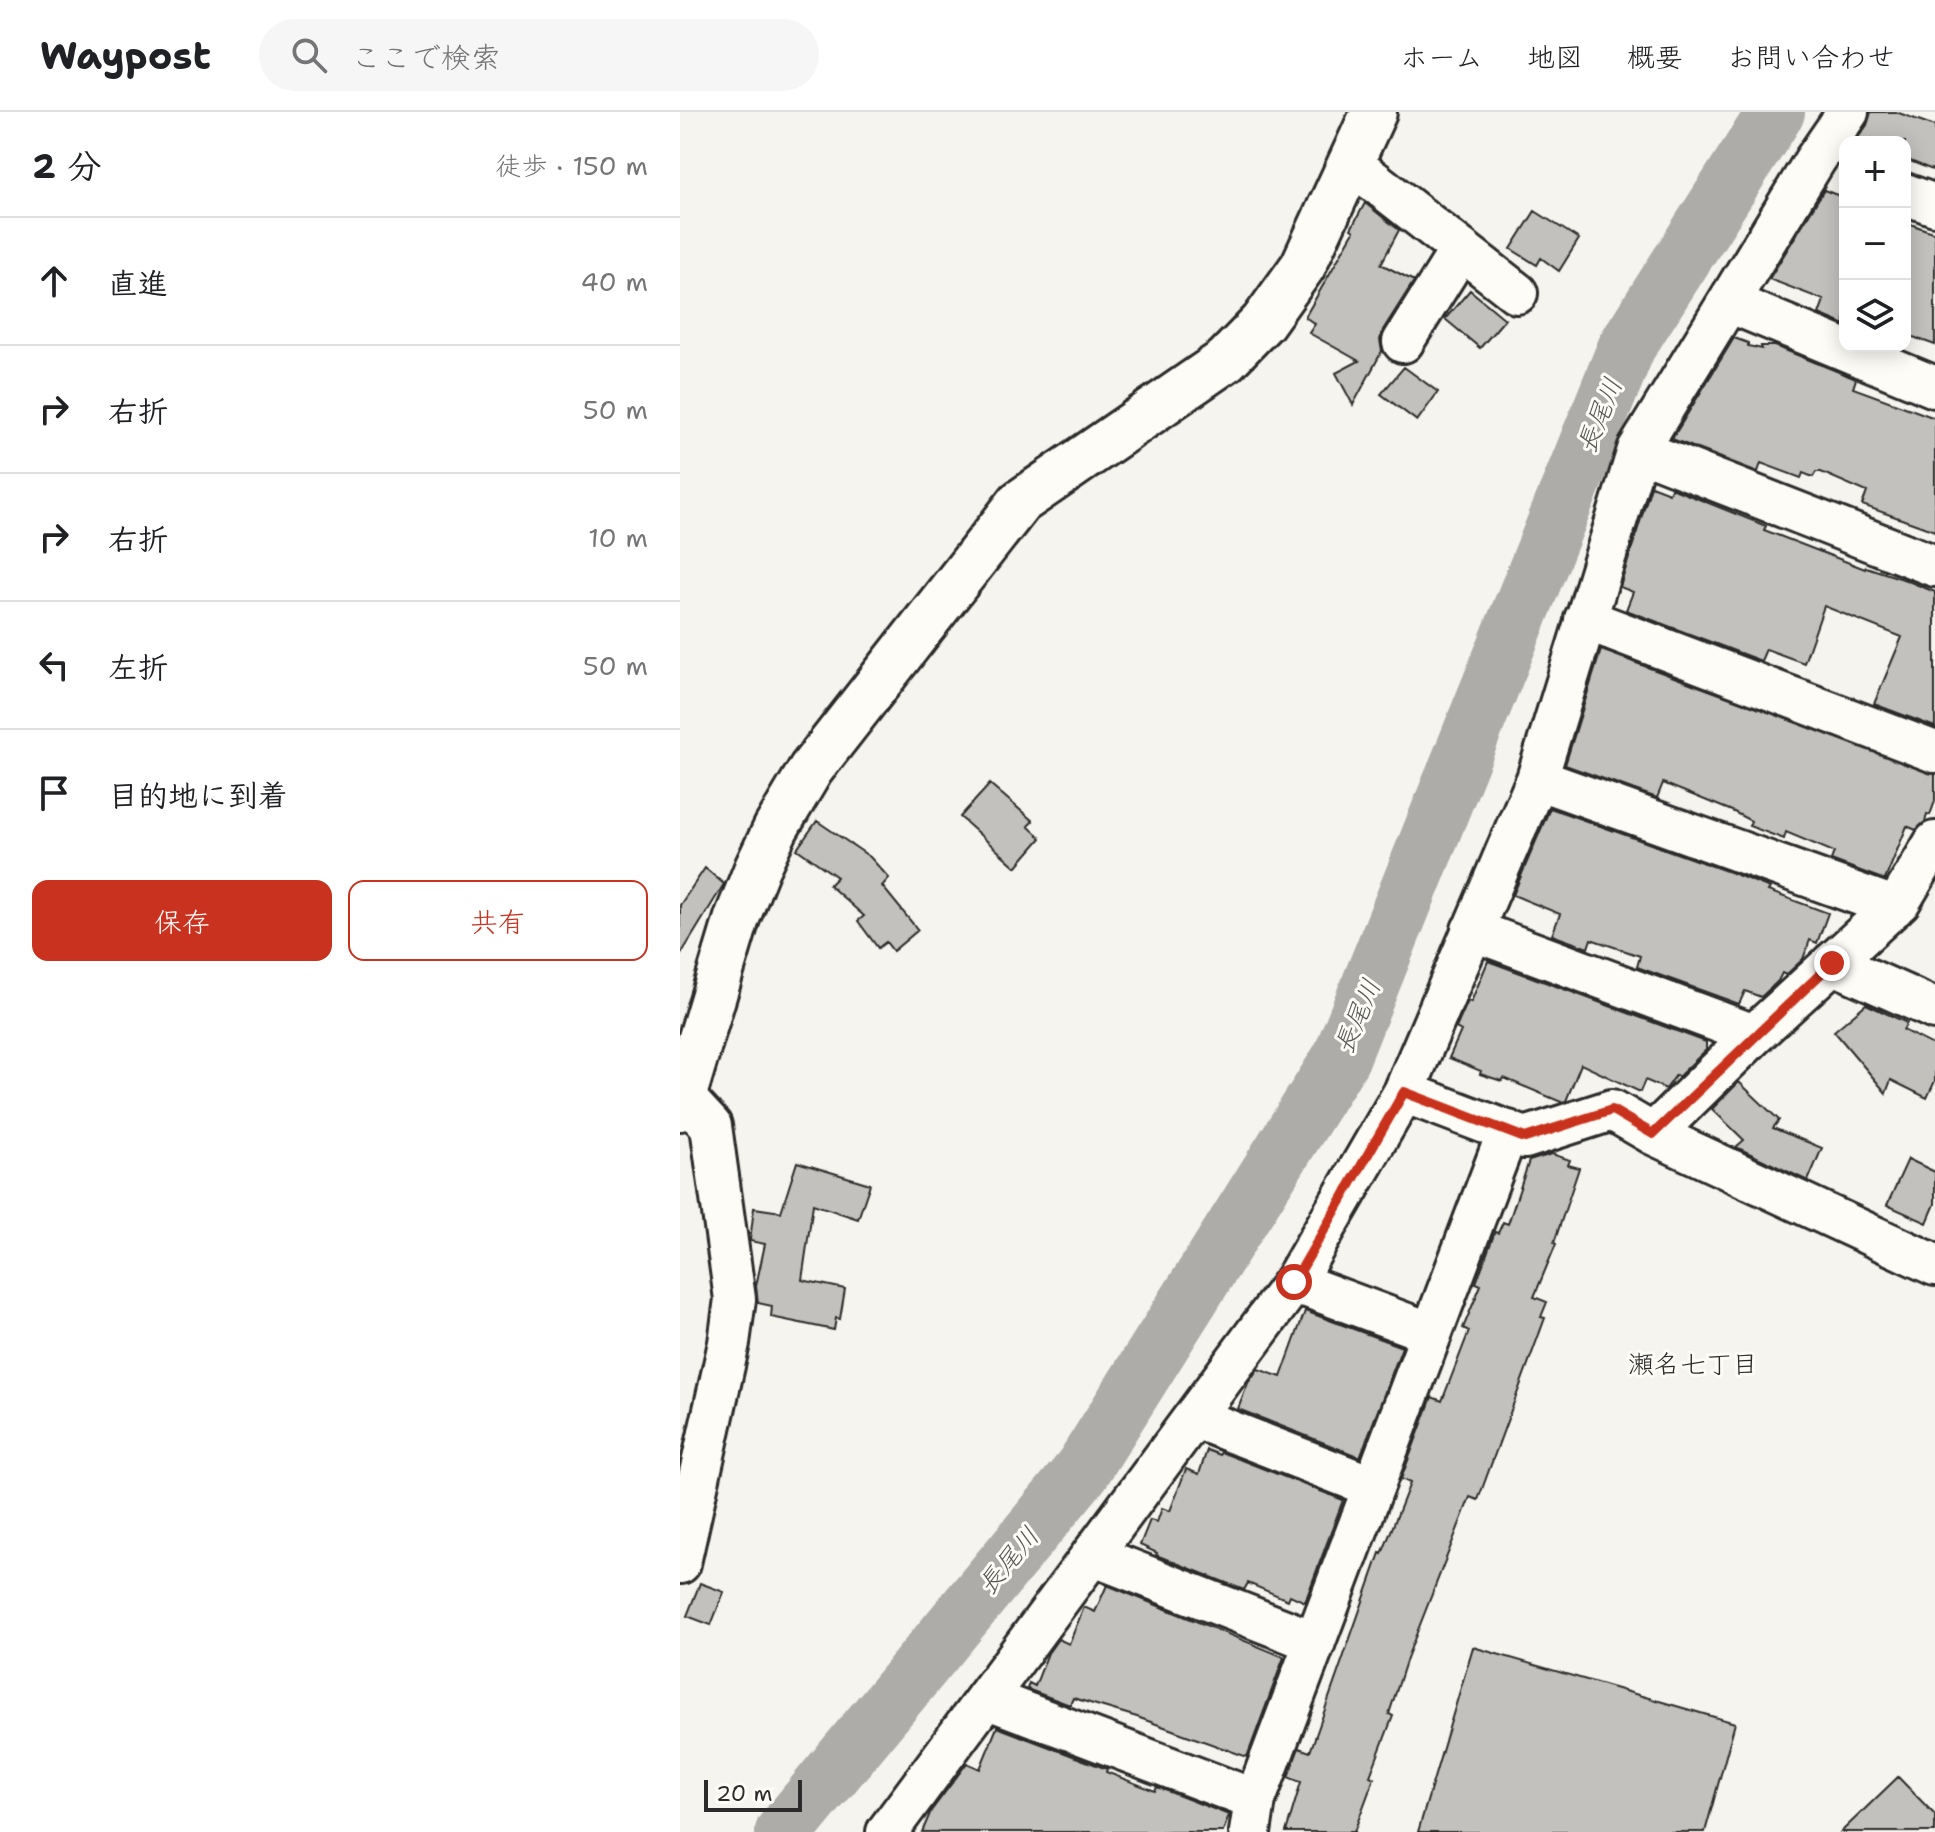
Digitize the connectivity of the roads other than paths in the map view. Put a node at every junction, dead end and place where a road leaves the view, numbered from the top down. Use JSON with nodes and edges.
{"nodes":[{"id":1,"x":1374,"y":112,"type":"edge"},
{"id":2,"x":1848,"y":112,"type":"edge"},
{"id":3,"x":1352,"y":164,"type":"junction"},
{"id":4,"x":1830,"y":166,"type":"edge"},
{"id":5,"x":1911,"y":196,"type":"edge"},
{"id":6,"x":1935,"y":205,"type":"edge"},
{"id":7,"x":1461,"y":249,"type":"junction"},
{"id":8,"x":1517,"y":293,"type":"dead end"},
{"id":9,"x":1729,"y":302,"type":"junction"},
{"id":10,"x":1403,"y":342,"type":"dead end"},
{"id":11,"x":1935,"y":387,"type":"edge"},
{"id":12,"x":1638,"y":450,"type":"junction"},
{"id":13,"x":1935,"y":566,"type":"edge"},
{"id":14,"x":1585,"y":619,"type":"junction"},
{"id":15,"x":1935,"y":752,"type":"edge"},
{"id":16,"x":1537,"y":779,"type":"junction"},
{"id":17,"x":1935,"y":842,"type":"edge"},
{"id":18,"x":1894,"y":907,"type":"junction"},
{"id":19,"x":1472,"y":930,"type":"junction"},
{"id":20,"x":1832,"y":963,"type":"junction"},
{"id":21,"x":1935,"y":1009,"type":"edge"},
{"id":22,"x":1754,"y":1035,"type":"junction"},
{"id":23,"x":1404,"y":1092,"type":"junction"},
{"id":24,"x":682,"y":1103,"type":"edge"},
{"id":25,"x":1508,"y":1131,"type":"junction"},
{"id":26,"x":1653,"y":1134,"type":"junction"},
{"id":27,"x":1935,"y":1265,"type":"edge"},
{"id":28,"x":1294,"y":1282,"type":"junction"},
{"id":29,"x":1431,"y":1333,"type":"junction"},
{"id":30,"x":1194,"y":1417,"type":"junction"},
{"id":31,"x":1373,"y":1487,"type":"junction"},
{"id":32,"x":1092,"y":1555,"type":"junction"},
{"id":33,"x":680,"y":1563,"type":"edge"},
{"id":34,"x":1315,"y":1642,"type":"junction"},
{"id":35,"x":986,"y":1698,"type":"junction"},
{"id":36,"x":1252,"y":1816,"type":"edge"},
{"id":37,"x":887,"y":1832,"type":"edge"}],
"edges":[{"from":1,"to":3,"type":"street"},
{"from":2,"to":4,"type":"street"},
{"from":3,"to":7,"type":"street"},
{"from":3,"to":24,"type":"street"},
{"from":4,"to":9,"type":"street"},
{"from":5,"to":6,"type":"street"},
{"from":7,"to":8,"type":"street"},
{"from":7,"to":10,"type":"street"},
{"from":9,"to":11,"type":"street"},
{"from":9,"to":12,"type":"street"},
{"from":12,"to":13,"type":"street"},
{"from":12,"to":14,"type":"street"},
{"from":14,"to":15,"type":"street"},
{"from":14,"to":16,"type":"street"},
{"from":16,"to":18,"type":"street"},
{"from":16,"to":19,"type":"street"},
{"from":17,"to":18,"type":"street"},
{"from":18,"to":20,"type":"street"},
{"from":19,"to":22,"type":"street"},
{"from":19,"to":23,"type":"street"},
{"from":20,"to":21,"type":"street"},
{"from":20,"to":22,"type":"street"},
{"from":22,"to":26,"type":"street"},
{"from":23,"to":25,"type":"street"},
{"from":23,"to":28,"type":"street"},
{"from":24,"to":33,"type":"street"},
{"from":25,"to":26,"type":"street"},
{"from":25,"to":29,"type":"street"},
{"from":26,"to":27,"type":"street"},
{"from":28,"to":29,"type":"street"},
{"from":28,"to":30,"type":"street"},
{"from":29,"to":31,"type":"street"},
{"from":30,"to":31,"type":"street"},
{"from":30,"to":32,"type":"street"},
{"from":31,"to":34,"type":"street"},
{"from":32,"to":34,"type":"street"},
{"from":32,"to":35,"type":"street"},
{"from":34,"to":36,"type":"street"},
{"from":35,"to":36,"type":"street"},
{"from":35,"to":37,"type":"street"}]}
